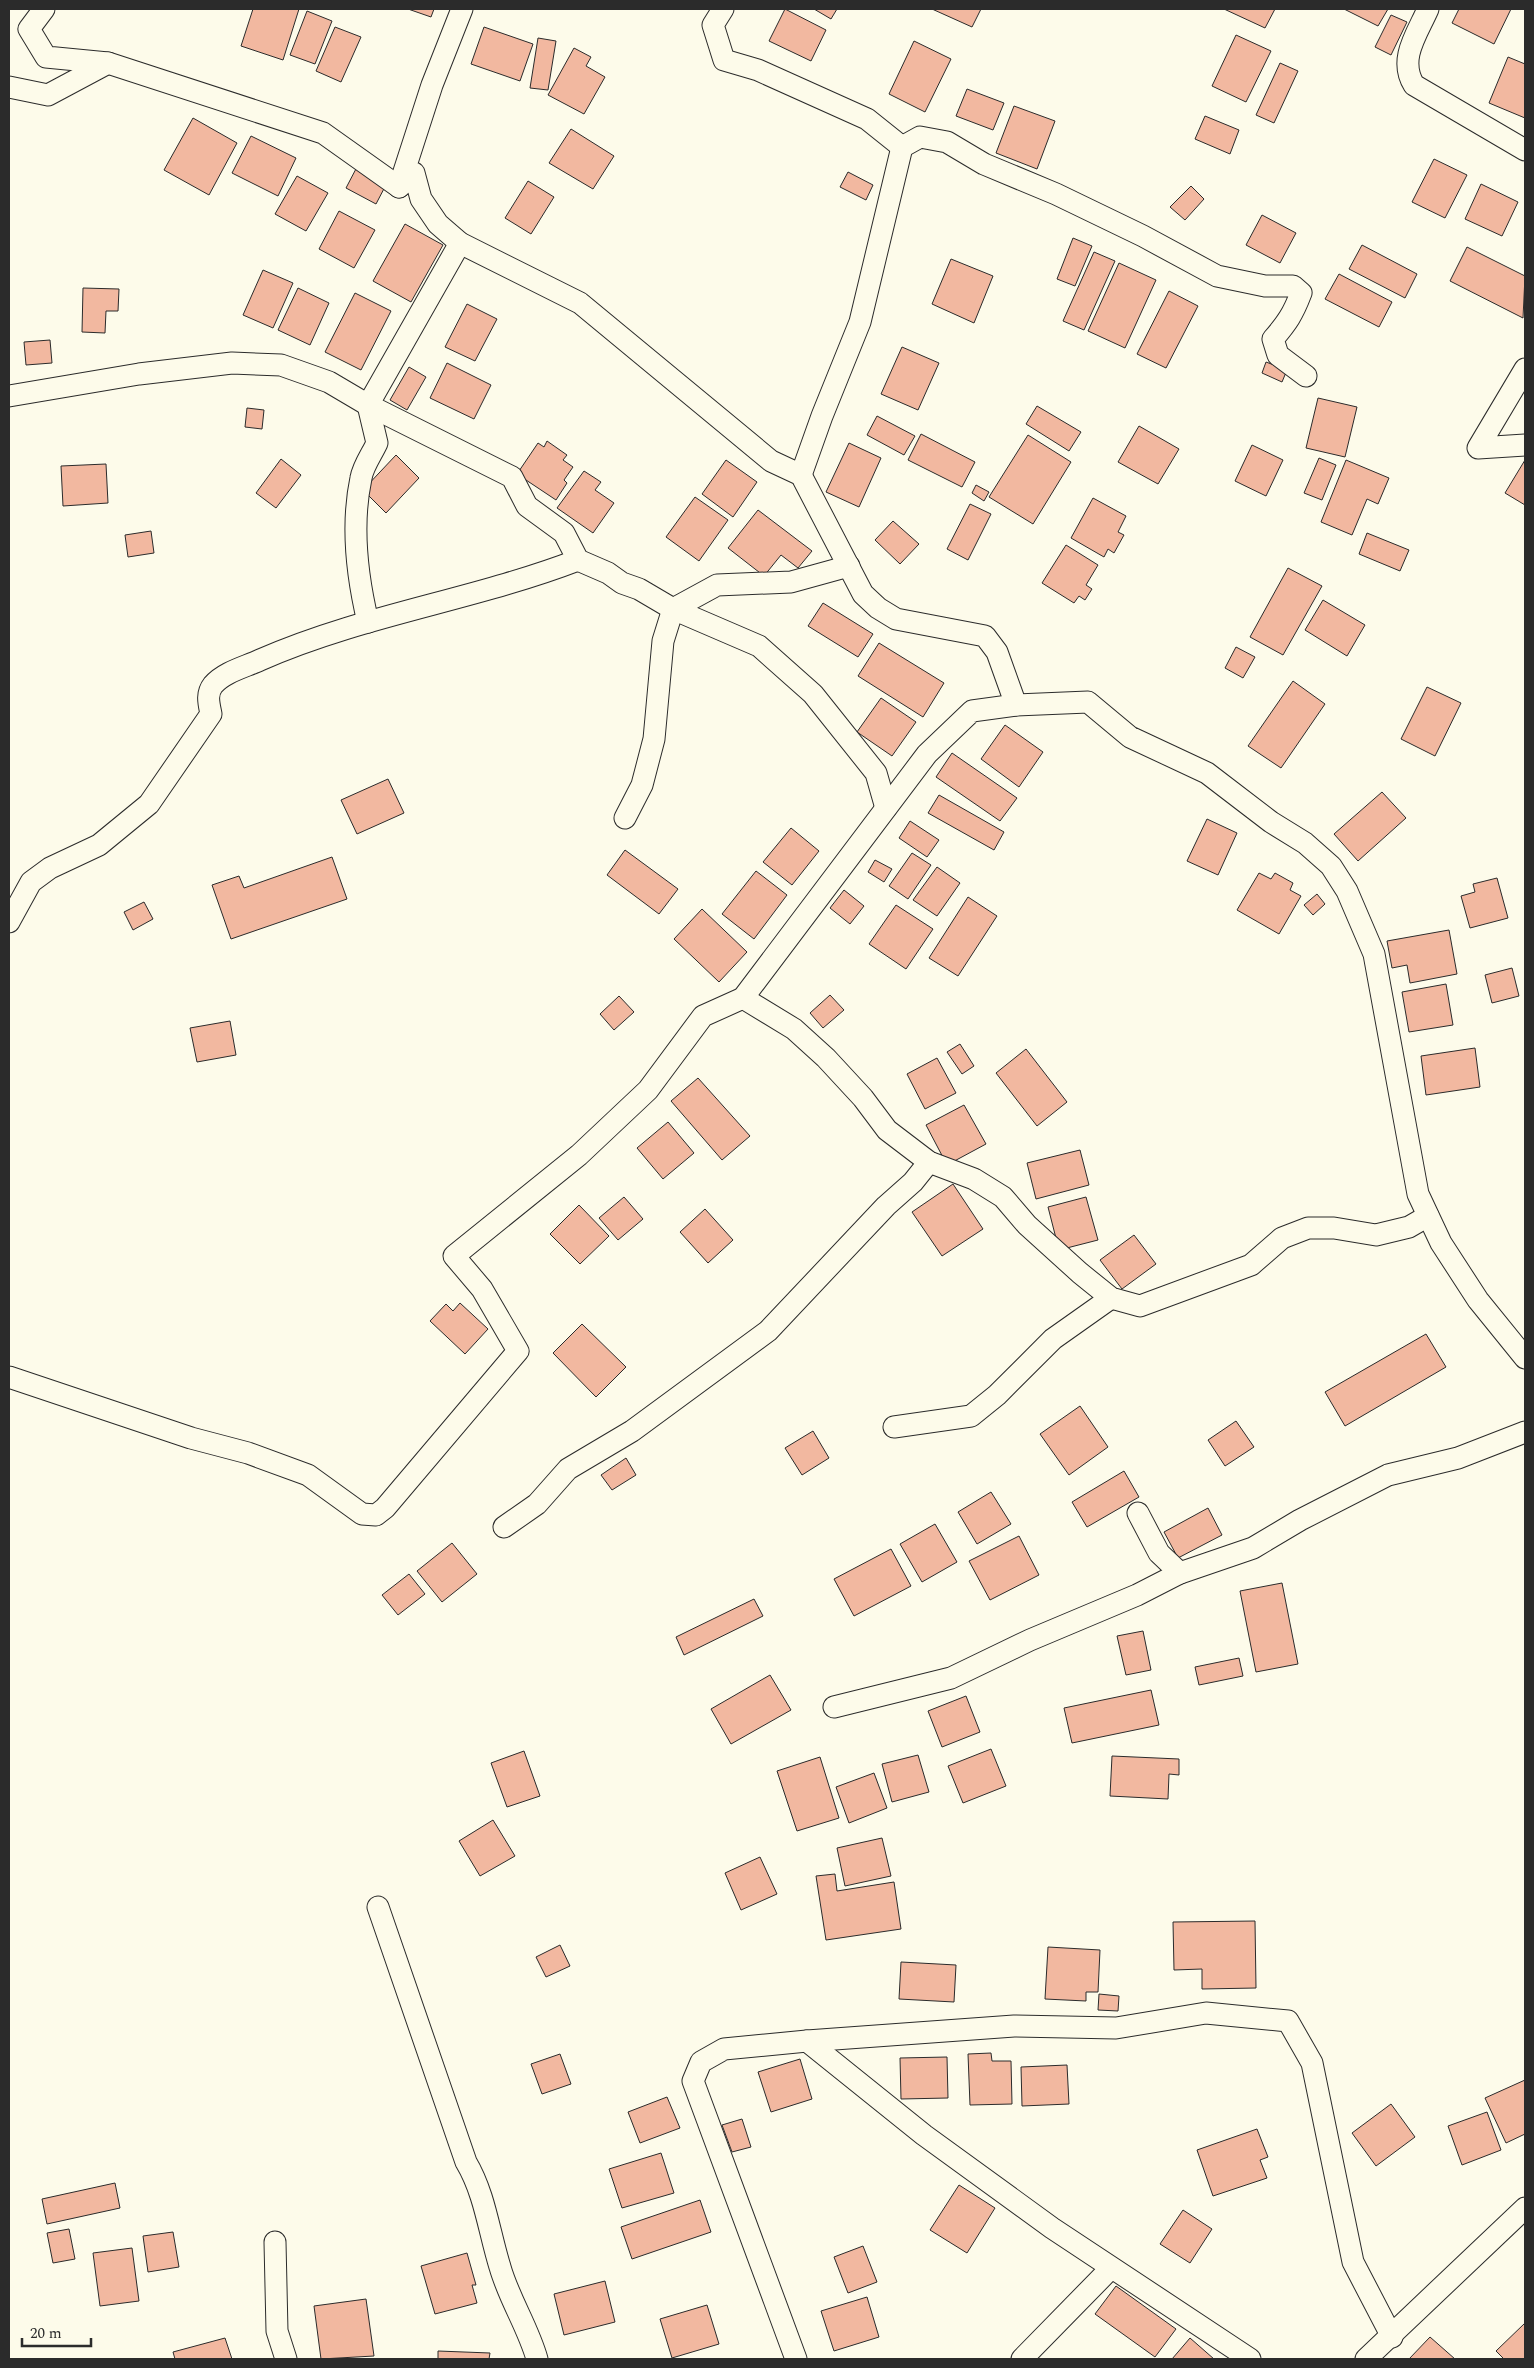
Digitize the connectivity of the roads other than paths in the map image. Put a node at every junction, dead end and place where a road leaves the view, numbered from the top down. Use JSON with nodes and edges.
{"nodes":[{"id":1,"x":44,"y":9,"type":"edge"},
{"id":2,"x":462,"y":9,"type":"edge"},
{"id":3,"x":723,"y":9,"type":"edge"},
{"id":4,"x":1428,"y":9,"type":"edge"},
{"id":5,"x":108,"y":63,"type":"junction"},
{"id":6,"x":9,"y":87,"type":"edge"},
{"id":7,"x":902,"y":147,"type":"junction"},
{"id":8,"x":1525,"y":150,"type":"edge"},
{"id":9,"x":399,"y":186,"type":"junction"},
{"id":10,"x":460,"y":243,"type":"junction"},
{"id":11,"x":1525,"y":369,"type":"edge"},
{"id":12,"x":1306,"y":376,"type":"dead end"},
{"id":13,"x":9,"y":396,"type":"edge"},
{"id":14,"x":368,"y":405,"type":"junction"},
{"id":15,"x":1525,"y":445,"type":"edge"},
{"id":16,"x":802,"y":475,"type":"junction"},
{"id":17,"x":578,"y":560,"type":"junction"},
{"id":18,"x":849,"y":566,"type":"junction"},
{"id":19,"x":673,"y":609,"type":"junction"},
{"id":20,"x":368,"y":622,"type":"junction"},
{"id":21,"x":1016,"y":705,"type":"junction"},
{"id":22,"x":886,"y":808,"type":"junction"},
{"id":23,"x":625,"y":818,"type":"dead end"},
{"id":24,"x":9,"y":922,"type":"edge"},
{"id":25,"x":743,"y":998,"type":"junction"},
{"id":26,"x":929,"y":1162,"type":"junction"},
{"id":27,"x":1428,"y":1216,"type":"junction"},
{"id":28,"x":1111,"y":1298,"type":"junction"},
{"id":29,"x":1525,"y":1358,"type":"edge"},
{"id":30,"x":9,"y":1377,"type":"edge"},
{"id":31,"x":894,"y":1427,"type":"dead end"},
{"id":32,"x":1525,"y":1432,"type":"edge"},
{"id":33,"x":1138,"y":1513,"type":"dead end"},
{"id":34,"x":504,"y":1526,"type":"dead end"},
{"id":35,"x":1180,"y":1573,"type":"junction"},
{"id":36,"x":834,"y":1707,"type":"dead end"},
{"id":37,"x":378,"y":1907,"type":"dead end"},
{"id":38,"x":807,"y":2041,"type":"junction"},
{"id":39,"x":1525,"y":2208,"type":"edge"},
{"id":40,"x":275,"y":2242,"type":"dead end"},
{"id":41,"x":1112,"y":2268,"type":"junction"},
{"id":42,"x":1392,"y":2337,"type":"junction"},
{"id":43,"x":286,"y":2359,"type":"edge"},
{"id":44,"x":537,"y":2359,"type":"edge"},
{"id":45,"x":796,"y":2359,"type":"edge"},
{"id":46,"x":1022,"y":2359,"type":"edge"},
{"id":47,"x":1250,"y":2359,"type":"edge"},
{"id":48,"x":1366,"y":2359,"type":"edge"}],
"edges":[{"from":1,"to":5,"type":"street"},
{"from":2,"to":9,"type":"street"},
{"from":3,"to":7,"type":"street"},
{"from":4,"to":8,"type":"street"},
{"from":5,"to":6,"type":"street"},
{"from":5,"to":9,"type":"street"},
{"from":7,"to":12,"type":"street"},
{"from":7,"to":16,"type":"street"},
{"from":9,"to":10,"type":"street"},
{"from":10,"to":14,"type":"street"},
{"from":10,"to":16,"type":"street"},
{"from":11,"to":15,"type":"street"},
{"from":13,"to":14,"type":"street"},
{"from":14,"to":17,"type":"street"},
{"from":14,"to":20,"type":"street"},
{"from":16,"to":18,"type":"street"},
{"from":17,"to":19,"type":"street"},
{"from":17,"to":20,"type":"street"},
{"from":18,"to":19,"type":"street"},
{"from":18,"to":21,"type":"street"},
{"from":19,"to":22,"type":"street"},
{"from":19,"to":23,"type":"street"},
{"from":20,"to":24,"type":"street"},
{"from":21,"to":22,"type":"street"},
{"from":21,"to":27,"type":"street"},
{"from":22,"to":25,"type":"street"},
{"from":25,"to":26,"type":"street"},
{"from":25,"to":30,"type":"street"},
{"from":26,"to":28,"type":"street"},
{"from":26,"to":34,"type":"street"},
{"from":27,"to":28,"type":"street"},
{"from":27,"to":29,"type":"street"},
{"from":28,"to":31,"type":"street"},
{"from":32,"to":35,"type":"street"},
{"from":33,"to":35,"type":"street"},
{"from":35,"to":36,"type":"street"},
{"from":37,"to":44,"type":"street"},
{"from":38,"to":41,"type":"street"},
{"from":38,"to":42,"type":"street"},
{"from":38,"to":45,"type":"street"},
{"from":39,"to":42,"type":"street"},
{"from":40,"to":43,"type":"street"},
{"from":41,"to":46,"type":"street"},
{"from":41,"to":47,"type":"street"},
{"from":42,"to":48,"type":"street"}]}
